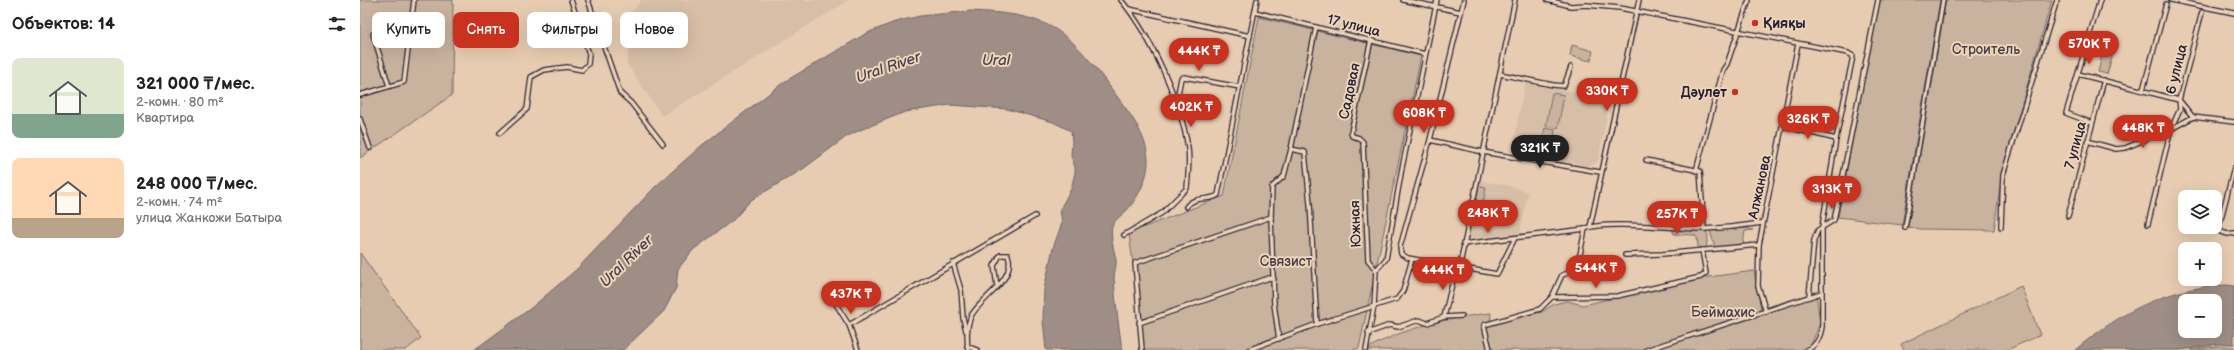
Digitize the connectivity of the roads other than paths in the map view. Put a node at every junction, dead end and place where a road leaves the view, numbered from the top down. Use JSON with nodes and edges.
{"nodes":[{"id":1,"x":414,"y":0,"type":"edge"},
{"id":2,"x":571,"y":0,"type":"edge"},
{"id":3,"x":588,"y":0,"type":"edge"},
{"id":4,"x":1121,"y":0,"type":"edge"},
{"id":5,"x":1257,"y":0,"type":"edge"},
{"id":6,"x":1403,"y":0,"type":"edge"},
{"id":7,"x":1437,"y":0,"type":"edge"},
{"id":8,"x":1464,"y":0,"type":"edge"},
{"id":9,"x":1515,"y":0,"type":"edge"},
{"id":10,"x":1547,"y":0,"type":"edge"},
{"id":11,"x":1639,"y":0,"type":"edge"},
{"id":12,"x":1749,"y":0,"type":"edge"},
{"id":13,"x":1878,"y":0,"type":"edge"},
{"id":14,"x":1944,"y":0,"type":"edge"},
{"id":15,"x":2057,"y":0,"type":"edge"},
{"id":16,"x":2100,"y":0,"type":"edge"},
{"id":17,"x":2171,"y":0,"type":"edge"},
{"id":18,"x":2166,"y":4,"type":"dead end"},
{"id":19,"x":1435,"y":7,"type":"junction"},
{"id":20,"x":1129,"y":10,"type":"junction"},
{"id":21,"x":1255,"y":12,"type":"junction"},
{"id":22,"x":1461,"y":12,"type":"junction"},
{"id":23,"x":1637,"y":12,"type":"junction"},
{"id":24,"x":2202,"y":12,"type":"dead end"},
{"id":25,"x":2234,"y":13,"type":"edge"},
{"id":26,"x":1316,"y":27,"type":"junction"},
{"id":27,"x":1738,"y":31,"type":"junction"},
{"id":28,"x":1250,"y":36,"type":"junction"},
{"id":29,"x":1371,"y":40,"type":"junction"},
{"id":30,"x":1798,"y":44,"type":"junction"},
{"id":31,"x":378,"y":48,"type":"edge"},
{"id":32,"x":1425,"y":54,"type":"junction"},
{"id":33,"x":1571,"y":67,"type":"dead end"},
{"id":34,"x":1500,"y":74,"type":"junction"},
{"id":35,"x":2078,"y":74,"type":"junction"},
{"id":36,"x":2104,"y":80,"type":"junction"},
{"id":37,"x":389,"y":86,"type":"junction"},
{"id":38,"x":1240,"y":87,"type":"junction"},
{"id":39,"x":2143,"y":90,"type":"junction"},
{"id":40,"x":360,"y":96,"type":"edge"},
{"id":41,"x":1172,"y":96,"type":"junction"},
{"id":42,"x":2179,"y":100,"type":"junction"},
{"id":43,"x":2193,"y":117,"type":"junction"},
{"id":44,"x":360,"y":118,"type":"edge"},
{"id":45,"x":2234,"y":122,"type":"edge"},
{"id":46,"x":2092,"y":123,"type":"junction"},
{"id":47,"x":1783,"y":126,"type":"junction"},
{"id":48,"x":2171,"y":129,"type":"junction"},
{"id":49,"x":500,"y":133,"type":"dead end"},
{"id":50,"x":1362,"y":139,"type":"joint"},
{"id":51,"x":1836,"y":139,"type":"junction"},
{"id":52,"x":1430,"y":140,"type":"junction"},
{"id":53,"x":2087,"y":141,"type":"junction"},
{"id":54,"x":663,"y":144,"type":"dead end"},
{"id":55,"x":370,"y":148,"type":"dead end"},
{"id":56,"x":1291,"y":149,"type":"junction"},
{"id":57,"x":1483,"y":152,"type":"junction"},
{"id":58,"x":1646,"y":160,"type":"dead end"},
{"id":59,"x":2234,"y":168,"type":"edge"},
{"id":60,"x":1696,"y":171,"type":"junction"},
{"id":61,"x":1600,"y":172,"type":"junction"},
{"id":62,"x":1186,"y":207,"type":"dead end"},
{"id":63,"x":1034,"y":216,"type":"dead end"},
{"id":64,"x":2068,"y":216,"type":"dead end"},
{"id":65,"x":1271,"y":217,"type":"junction"},
{"id":66,"x":1762,"y":223,"type":"junction"},
{"id":67,"x":2148,"y":224,"type":"dead end"},
{"id":68,"x":2002,"y":226,"type":"dead end"},
{"id":69,"x":1590,"y":227,"type":"junction"},
{"id":70,"x":1822,"y":227,"type":"junction"},
{"id":71,"x":1905,"y":228,"type":"dead end"},
{"id":72,"x":1585,"y":229,"type":"junction"},
{"id":73,"x":1704,"y":229,"type":"junction"},
{"id":74,"x":2234,"y":233,"type":"edge"},
{"id":75,"x":1124,"y":235,"type":"dead end"},
{"id":76,"x":1515,"y":238,"type":"junction"},
{"id":77,"x":1463,"y":244,"type":"junction"},
{"id":78,"x":1759,"y":245,"type":"junction"},
{"id":79,"x":1702,"y":250,"type":"junction"},
{"id":80,"x":1625,"y":255,"type":"dead end"},
{"id":81,"x":1410,"y":259,"type":"junction"},
{"id":82,"x":953,"y":263,"type":"junction"},
{"id":83,"x":1458,"y":268,"type":"junction"},
{"id":84,"x":1376,"y":270,"type":"junction"},
{"id":85,"x":1274,"y":279,"type":"junction"},
{"id":86,"x":997,"y":286,"type":"junction"},
{"id":87,"x":827,"y":290,"type":"dead end"},
{"id":88,"x":1820,"y":293,"type":"junction"},
{"id":89,"x":1552,"y":297,"type":"junction"},
{"id":90,"x":1809,"y":297,"type":"junction"},
{"id":91,"x":1374,"y":306,"type":"junction"},
{"id":92,"x":1766,"y":312,"type":"junction"},
{"id":93,"x":1462,"y":316,"type":"dead end"},
{"id":94,"x":1444,"y":317,"type":"junction"},
{"id":95,"x":1140,"y":323,"type":"junction"},
{"id":96,"x":1317,"y":324,"type":"junction"},
{"id":97,"x":849,"y":325,"type":"junction"},
{"id":98,"x":1368,"y":333,"type":"junction"},
{"id":99,"x":966,"y":334,"type":"junction"},
{"id":100,"x":1279,"y":339,"type":"junction"},
{"id":101,"x":968,"y":348,"type":"edge"},
{"id":102,"x":858,"y":350,"type":"edge"},
{"id":103,"x":977,"y":350,"type":"edge"},
{"id":104,"x":1142,"y":350,"type":"edge"},
{"id":105,"x":1248,"y":350,"type":"edge"},
{"id":106,"x":1366,"y":350,"type":"edge"},
{"id":107,"x":1490,"y":350,"type":"edge"},
{"id":108,"x":1646,"y":350,"type":"edge"},
{"id":109,"x":1807,"y":350,"type":"edge"}],
"edges":[{"from":1,"to":37,"type":"street"},
{"from":2,"to":49,"type":"street"},
{"from":3,"to":54,"type":"street"},
{"from":4,"to":20,"type":"street"},
{"from":5,"to":21,"type":"street"},
{"from":6,"to":19,"type":"street"},
{"from":7,"to":19,"type":"street"},
{"from":8,"to":22,"type":"street"},
{"from":9,"to":34,"type":"street"},
{"from":10,"to":23,"type":"street"},
{"from":11,"to":23,"type":"street"},
{"from":12,"to":27,"type":"street"},
{"from":13,"to":70,"type":"street"},
{"from":14,"to":71,"type":"street"},
{"from":15,"to":68,"type":"street"},
{"from":16,"to":35,"type":"street"},
{"from":17,"to":25,"type":"street"},
{"from":18,"to":39,"type":"street"},
{"from":19,"to":22,"type":"street"},
{"from":19,"to":32,"type":"street"},
{"from":20,"to":28,"type":"street"},
{"from":20,"to":41,"type":"street"},
{"from":21,"to":26,"type":"street","name":"17 улица"},
{"from":21,"to":28,"type":"street"},
{"from":22,"to":52,"type":"street"},
{"from":23,"to":27,"type":"street"},
{"from":23,"to":61,"type":"street"},
{"from":24,"to":42,"type":"street","name":"6 улица"},
{"from":26,"to":29,"type":"street","name":"17 улица"},
{"from":26,"to":56,"type":"street"},
{"from":27,"to":30,"type":"street"},
{"from":27,"to":60,"type":"street"},
{"from":28,"to":38,"type":"street"},
{"from":29,"to":32,"type":"street","name":"17 улица"},
{"from":29,"to":50,"type":"street","name":"Садовая"},
{"from":30,"to":47,"type":"street","name":"Алжанова"},
{"from":30,"to":51,"type":"street"},
{"from":31,"to":37,"type":"street"},
{"from":32,"to":84,"type":"street"},
{"from":33,"to":34,"type":"street"},
{"from":34,"to":57,"type":"street"},
{"from":35,"to":36,"type":"street"},
{"from":35,"to":46,"type":"street"},
{"from":36,"to":39,"type":"street"},
{"from":36,"to":46,"type":"street","name":"7 улица"},
{"from":37,"to":40,"type":"street"},
{"from":38,"to":41,"type":"street"},
{"from":38,"to":62,"type":"street"},
{"from":39,"to":42,"type":"street"},
{"from":41,"to":75,"type":"street"},
{"from":42,"to":43,"type":"street"},
{"from":42,"to":48,"type":"street","name":"6 улица"},
{"from":43,"to":45,"type":"street"},
{"from":43,"to":48,"type":"street"},
{"from":44,"to":55,"type":"street"},
{"from":46,"to":53,"type":"street","name":"7 улица"},
{"from":47,"to":51,"type":"street"},
{"from":47,"to":66,"type":"street","name":"Алжанова"},
{"from":48,"to":53,"type":"street"},
{"from":48,"to":67,"type":"street","name":"6 улица"},
{"from":50,"to":84,"type":"street","name":"Южная"},
{"from":51,"to":70,"type":"street"},
{"from":52,"to":57,"type":"street"},
{"from":52,"to":81,"type":"street"},
{"from":53,"to":64,"type":"street","name":"7 улица"},
{"from":56,"to":65,"type":"street"},
{"from":56,"to":96,"type":"street"},
{"from":57,"to":61,"type":"street"},
{"from":57,"to":77,"type":"street"},
{"from":58,"to":60,"type":"street"},
{"from":59,"to":74,"type":"street"},
{"from":60,"to":73,"type":"street"},
{"from":61,"to":69,"type":"street"},
{"from":63,"to":82,"type":"street"},
{"from":65,"to":85,"type":"street"},
{"from":65,"to":95,"type":"street"},
{"from":66,"to":73,"type":"street"},
{"from":66,"to":78,"type":"street","name":"Алжанова"},
{"from":69,"to":72,"type":"street"},
{"from":69,"to":73,"type":"street"},
{"from":70,"to":88,"type":"street"},
{"from":70,"to":90,"type":"street"},
{"from":72,"to":76,"type":"street"},
{"from":72,"to":89,"type":"street"},
{"from":76,"to":77,"type":"street"},
{"from":76,"to":83,"type":"street"},
{"from":77,"to":83,"type":"street"},
{"from":78,"to":79,"type":"street"},
{"from":78,"to":92,"type":"street","name":"Алжанова"},
{"from":79,"to":80,"type":"street"},
{"from":79,"to":89,"type":"street"},
{"from":81,"to":83,"type":"street"},
{"from":81,"to":91,"type":"street"},
{"from":82,"to":97,"type":"street"},
{"from":82,"to":99,"type":"street"},
{"from":83,"to":94,"type":"street"},
{"from":84,"to":91,"type":"street","name":"Южная"},
{"from":85,"to":95,"type":"street"},
{"from":85,"to":100,"type":"street"},
{"from":86,"to":86,"type":"street"},
{"from":86,"to":99,"type":"street"},
{"from":87,"to":97,"type":"street"},
{"from":88,"to":90,"type":"street"},
{"from":88,"to":109,"type":"street"},
{"from":89,"to":107,"type":"street"},
{"from":90,"to":92,"type":"street"},
{"from":91,"to":96,"type":"street"},
{"from":91,"to":98,"type":"street","name":"Южная"},
{"from":92,"to":108,"type":"street"},
{"from":93,"to":94,"type":"street"},
{"from":94,"to":98,"type":"street"},
{"from":95,"to":104,"type":"street"},
{"from":96,"to":100,"type":"street"},
{"from":97,"to":102,"type":"street"},
{"from":98,"to":106,"type":"street","name":"Южная"},
{"from":99,"to":101,"type":"street"},
{"from":100,"to":105,"type":"street"},
{"from":101,"to":103,"type":"street"}]}
